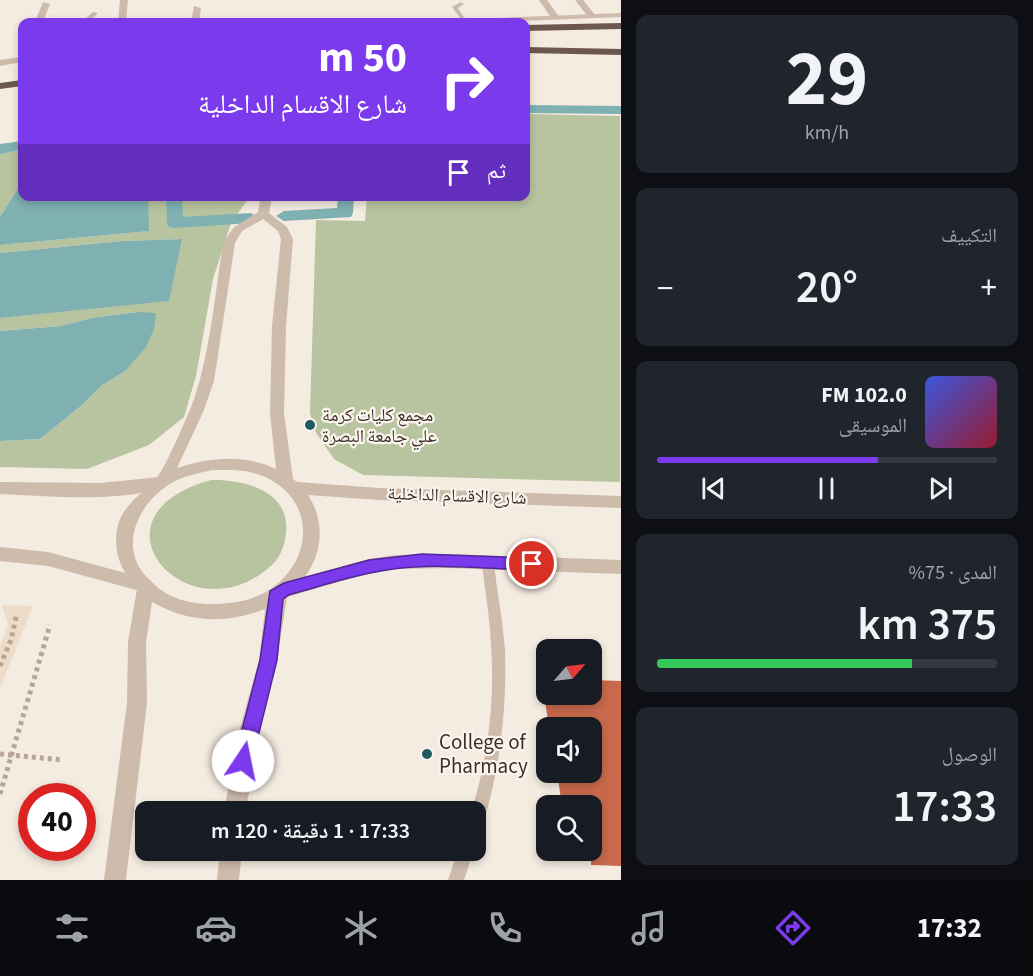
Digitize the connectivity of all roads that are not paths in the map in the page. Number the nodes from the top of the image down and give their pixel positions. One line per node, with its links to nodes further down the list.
1 (124, 0): 13 (street)
2 (543, 0): 10 (street)
3 (579, 0): 9 (street)
4 (46, 4): 11 (street)
5 (461, 4): 15 (lane)
6 (197, 8): 14 (street)
7 (95, 13): 12 (lane)
8 (621, 15): 9 (street)
9 (592, 16): 10 (street)
10 (555, 17): 16 (street)
11 (41, 18)
12 (89, 18)
13 (122, 18)
14 (196, 18)
15 (462, 18)
16 (530, 18)
17 (621, 26): 18 (highway)
18 (530, 28)
19 (530, 50): 20 (highway)
20 (621, 52)
21 (18, 61): 22 (street)
22 (0, 63)
23 (18, 74): 24 (highway)
24 (0, 76)
25 (18, 84): 26 (highway)
26 (0, 86)
27 (266, 201): 28 (street)
28 (263, 214): 29 (street); 30 (street)
29 (162, 482): 30 (street); 31 (street); 36 (street)
30 (289, 484): 32 (street, شارع الاقسام الداخلية); 37 (street)
31 (0, 488)
32 (621, 502)
33 (0, 554): 36 (street)
34 (488, 563): 35 (street); 37 (street); 39 (lane)
35 (621, 567)
36 (142, 587): 37 (street); 42 (street)
37 (280, 593): 38 (street)
38 (237, 801)
39 (482, 801)
40 (230, 861): 43 (street)
41 (462, 861): 44 (lane)
42 (114, 880)
43 (228, 880)
44 (456, 880)

